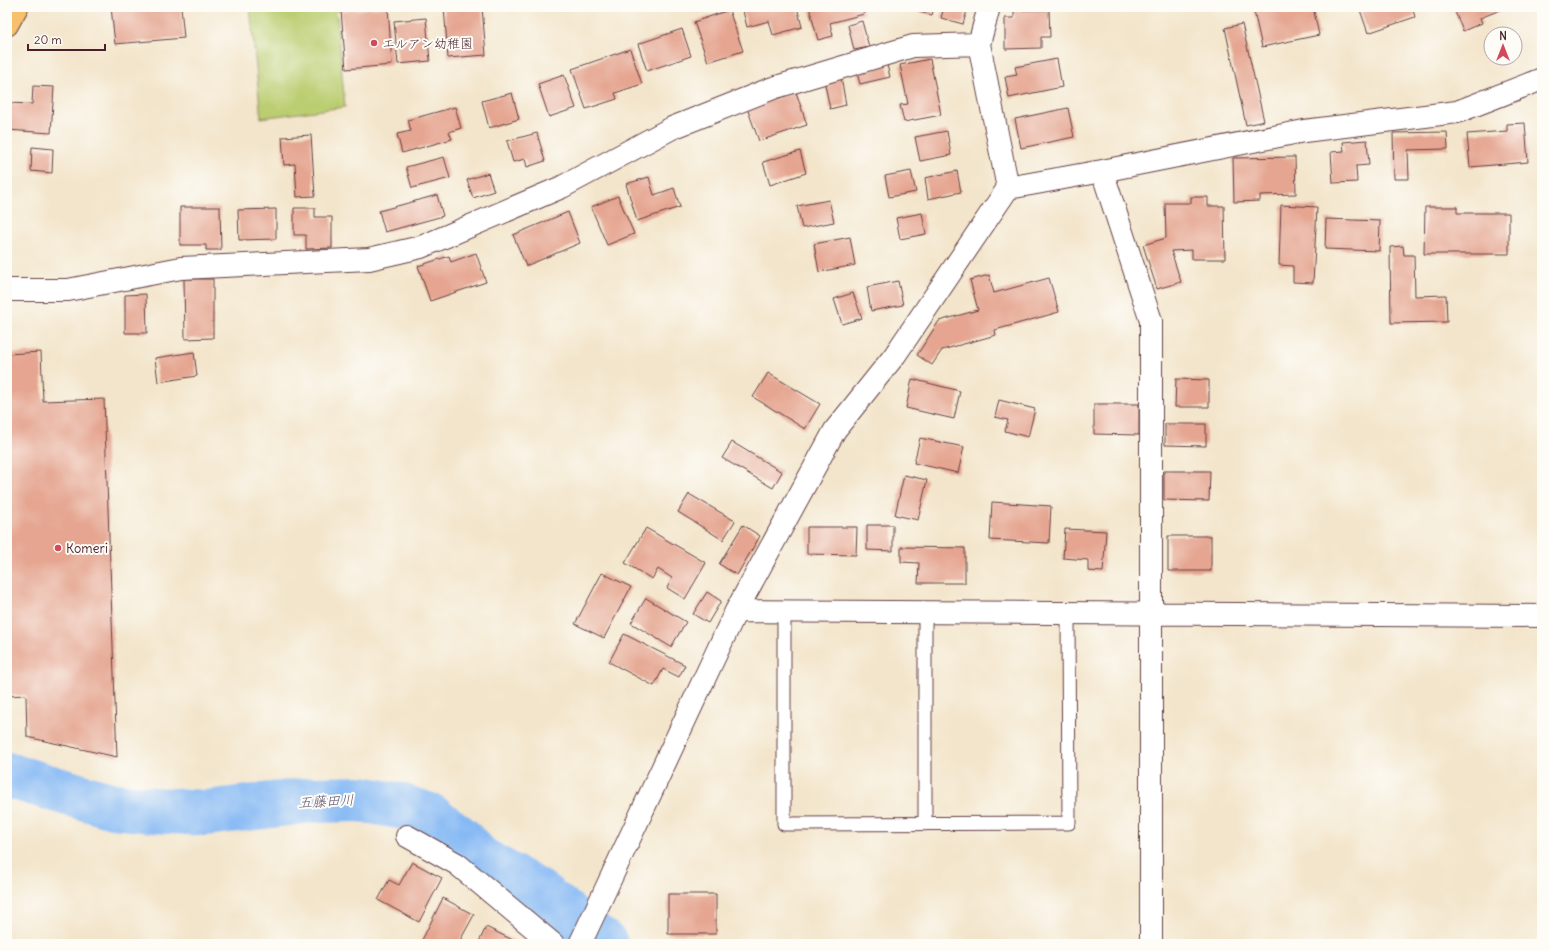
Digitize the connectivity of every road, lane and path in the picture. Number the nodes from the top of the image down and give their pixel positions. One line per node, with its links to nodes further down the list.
1 (17, 7): 3 (main road)
2 (989, 7): 4 (street)
3 (7, 25)
4 (979, 44): 7 (street); 8 (street)
5 (1542, 79): 6 (street)
6 (1102, 171): 7 (street); 13 (street)
7 (1008, 188): 9 (street)
8 (7, 290)
9 (736, 611): 10 (street); 18 (street)
10 (784, 611): 11 (street); 15 (lane)
11 (924, 612): 12 (street); 15 (lane)
12 (1068, 613): 13 (street); 15 (lane)
13 (1152, 613): 14 (street); 19 (street)
14 (1542, 616)
15 (925, 824)
16 (407, 836): 17 (street)
17 (553, 944)
18 (580, 944)
19 (1151, 944)

